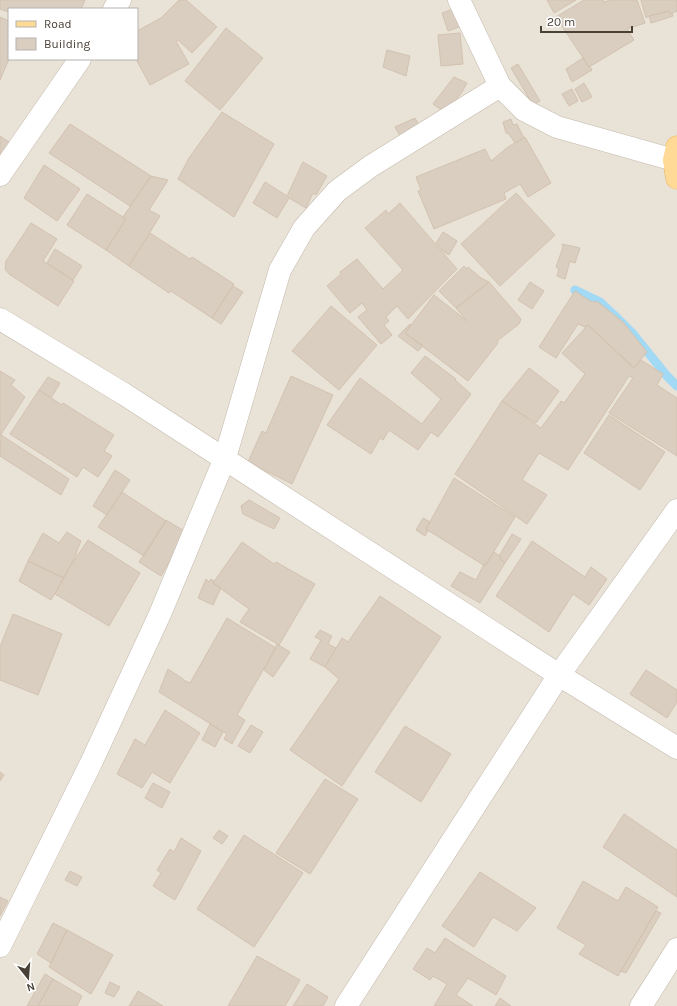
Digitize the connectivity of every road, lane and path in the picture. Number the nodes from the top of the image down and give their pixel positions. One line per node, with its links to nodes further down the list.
1 (459, 0): 3 (street)
2 (79, 60): 5 (street)
3 (500, 86): 4 (street); 7 (street)
4 (676, 162)
5 (0, 175)
6 (0, 319): 7 (street)
7 (225, 458): 9 (street); 11 (street)
8 (677, 510): 9 (street)
9 (559, 675): 10 (street); 13 (street)
10 (677, 748)
11 (0, 946)
12 (677, 949): 14 (street)
13 (346, 1006)
14 (641, 1006)

